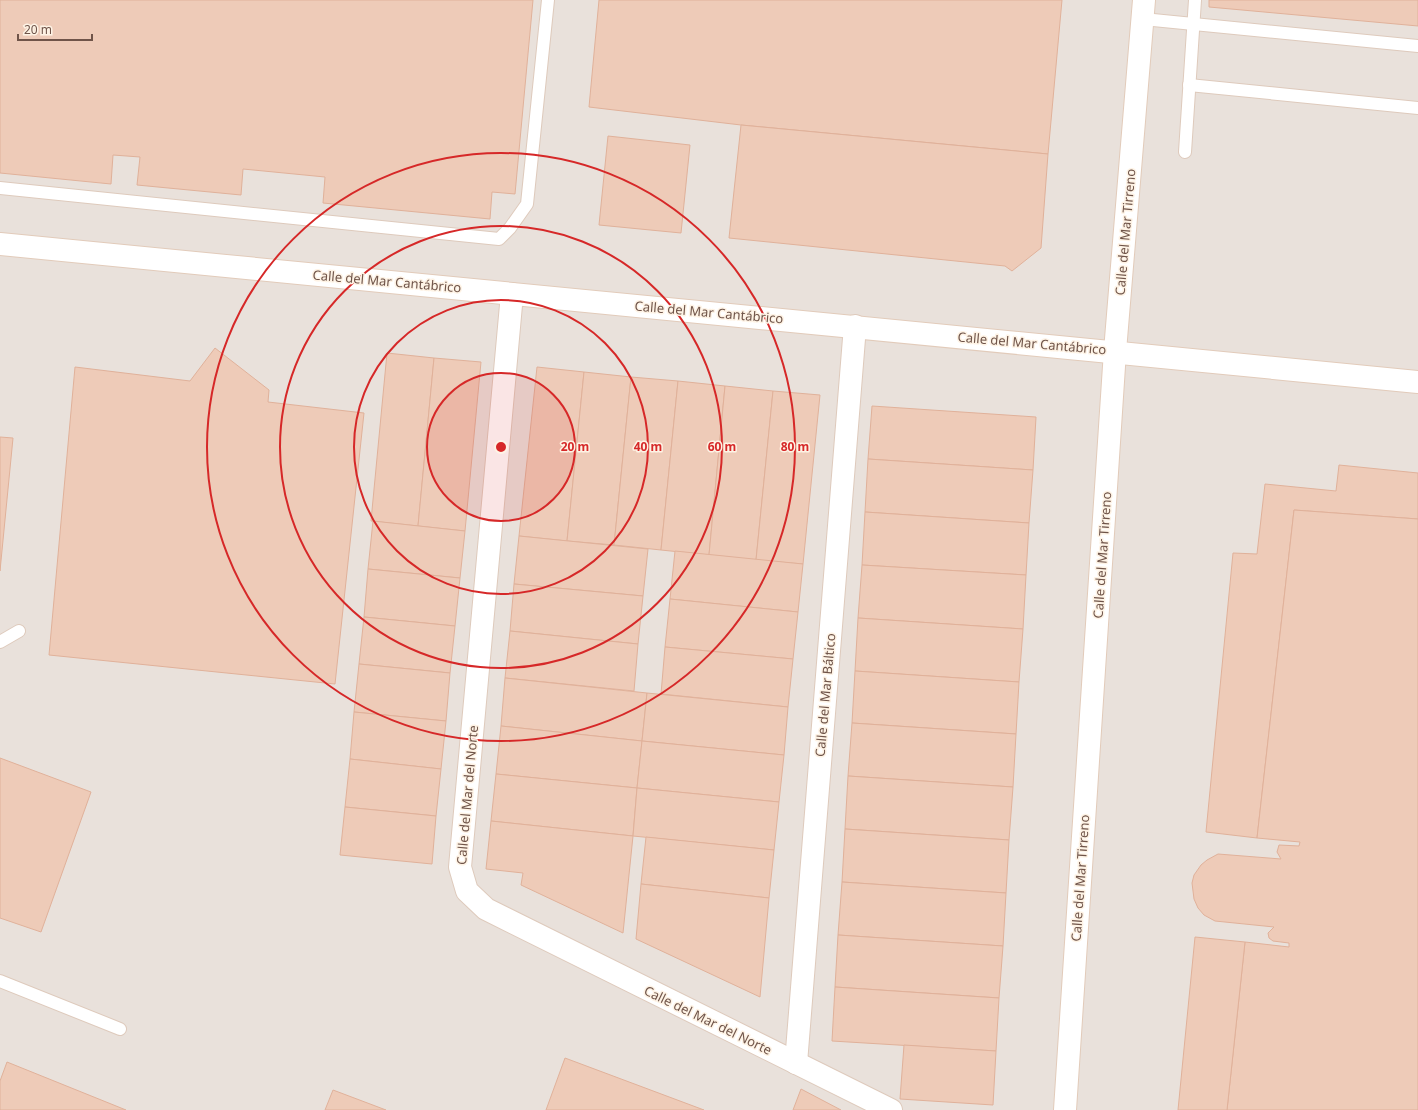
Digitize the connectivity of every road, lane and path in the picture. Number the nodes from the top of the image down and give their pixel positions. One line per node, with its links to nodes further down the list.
1 (548, 0): 9 (lane)
2 (1195, 0): 4 (lane)
3 (1143, 9): 4 (lane); 13 (street, Calle del Mar Tirreno)
4 (1193, 24): 5 (lane); 6 (lane)
5 (1418, 46)
6 (1189, 85): 7 (lane); 8 (lane)
7 (1418, 108)
8 (1185, 152)
9 (0, 188)
10 (0, 244): 11 (street, Calle del Mar Cantábrico)
11 (512, 294): 12 (street, Calle del Mar Cantábrico); 19 (street, Calle del Mar del Norte)
12 (855, 326): 13 (street, Calle del Mar Cantábrico); 19 (street, Calle del Mar Báltico)
13 (1115, 351): 14 (street, Calle del Mar Cantábrico); 21 (street, Calle del Mar Tirreno)
14 (1418, 382)
15 (19, 631): 16 (lane)
16 (0, 642)
17 (0, 981): 18 (lane)
18 (120, 1029)
19 (796, 1063): 20 (street, Calle del Mar del Norte)
20 (890, 1110)
21 (1065, 1110)

